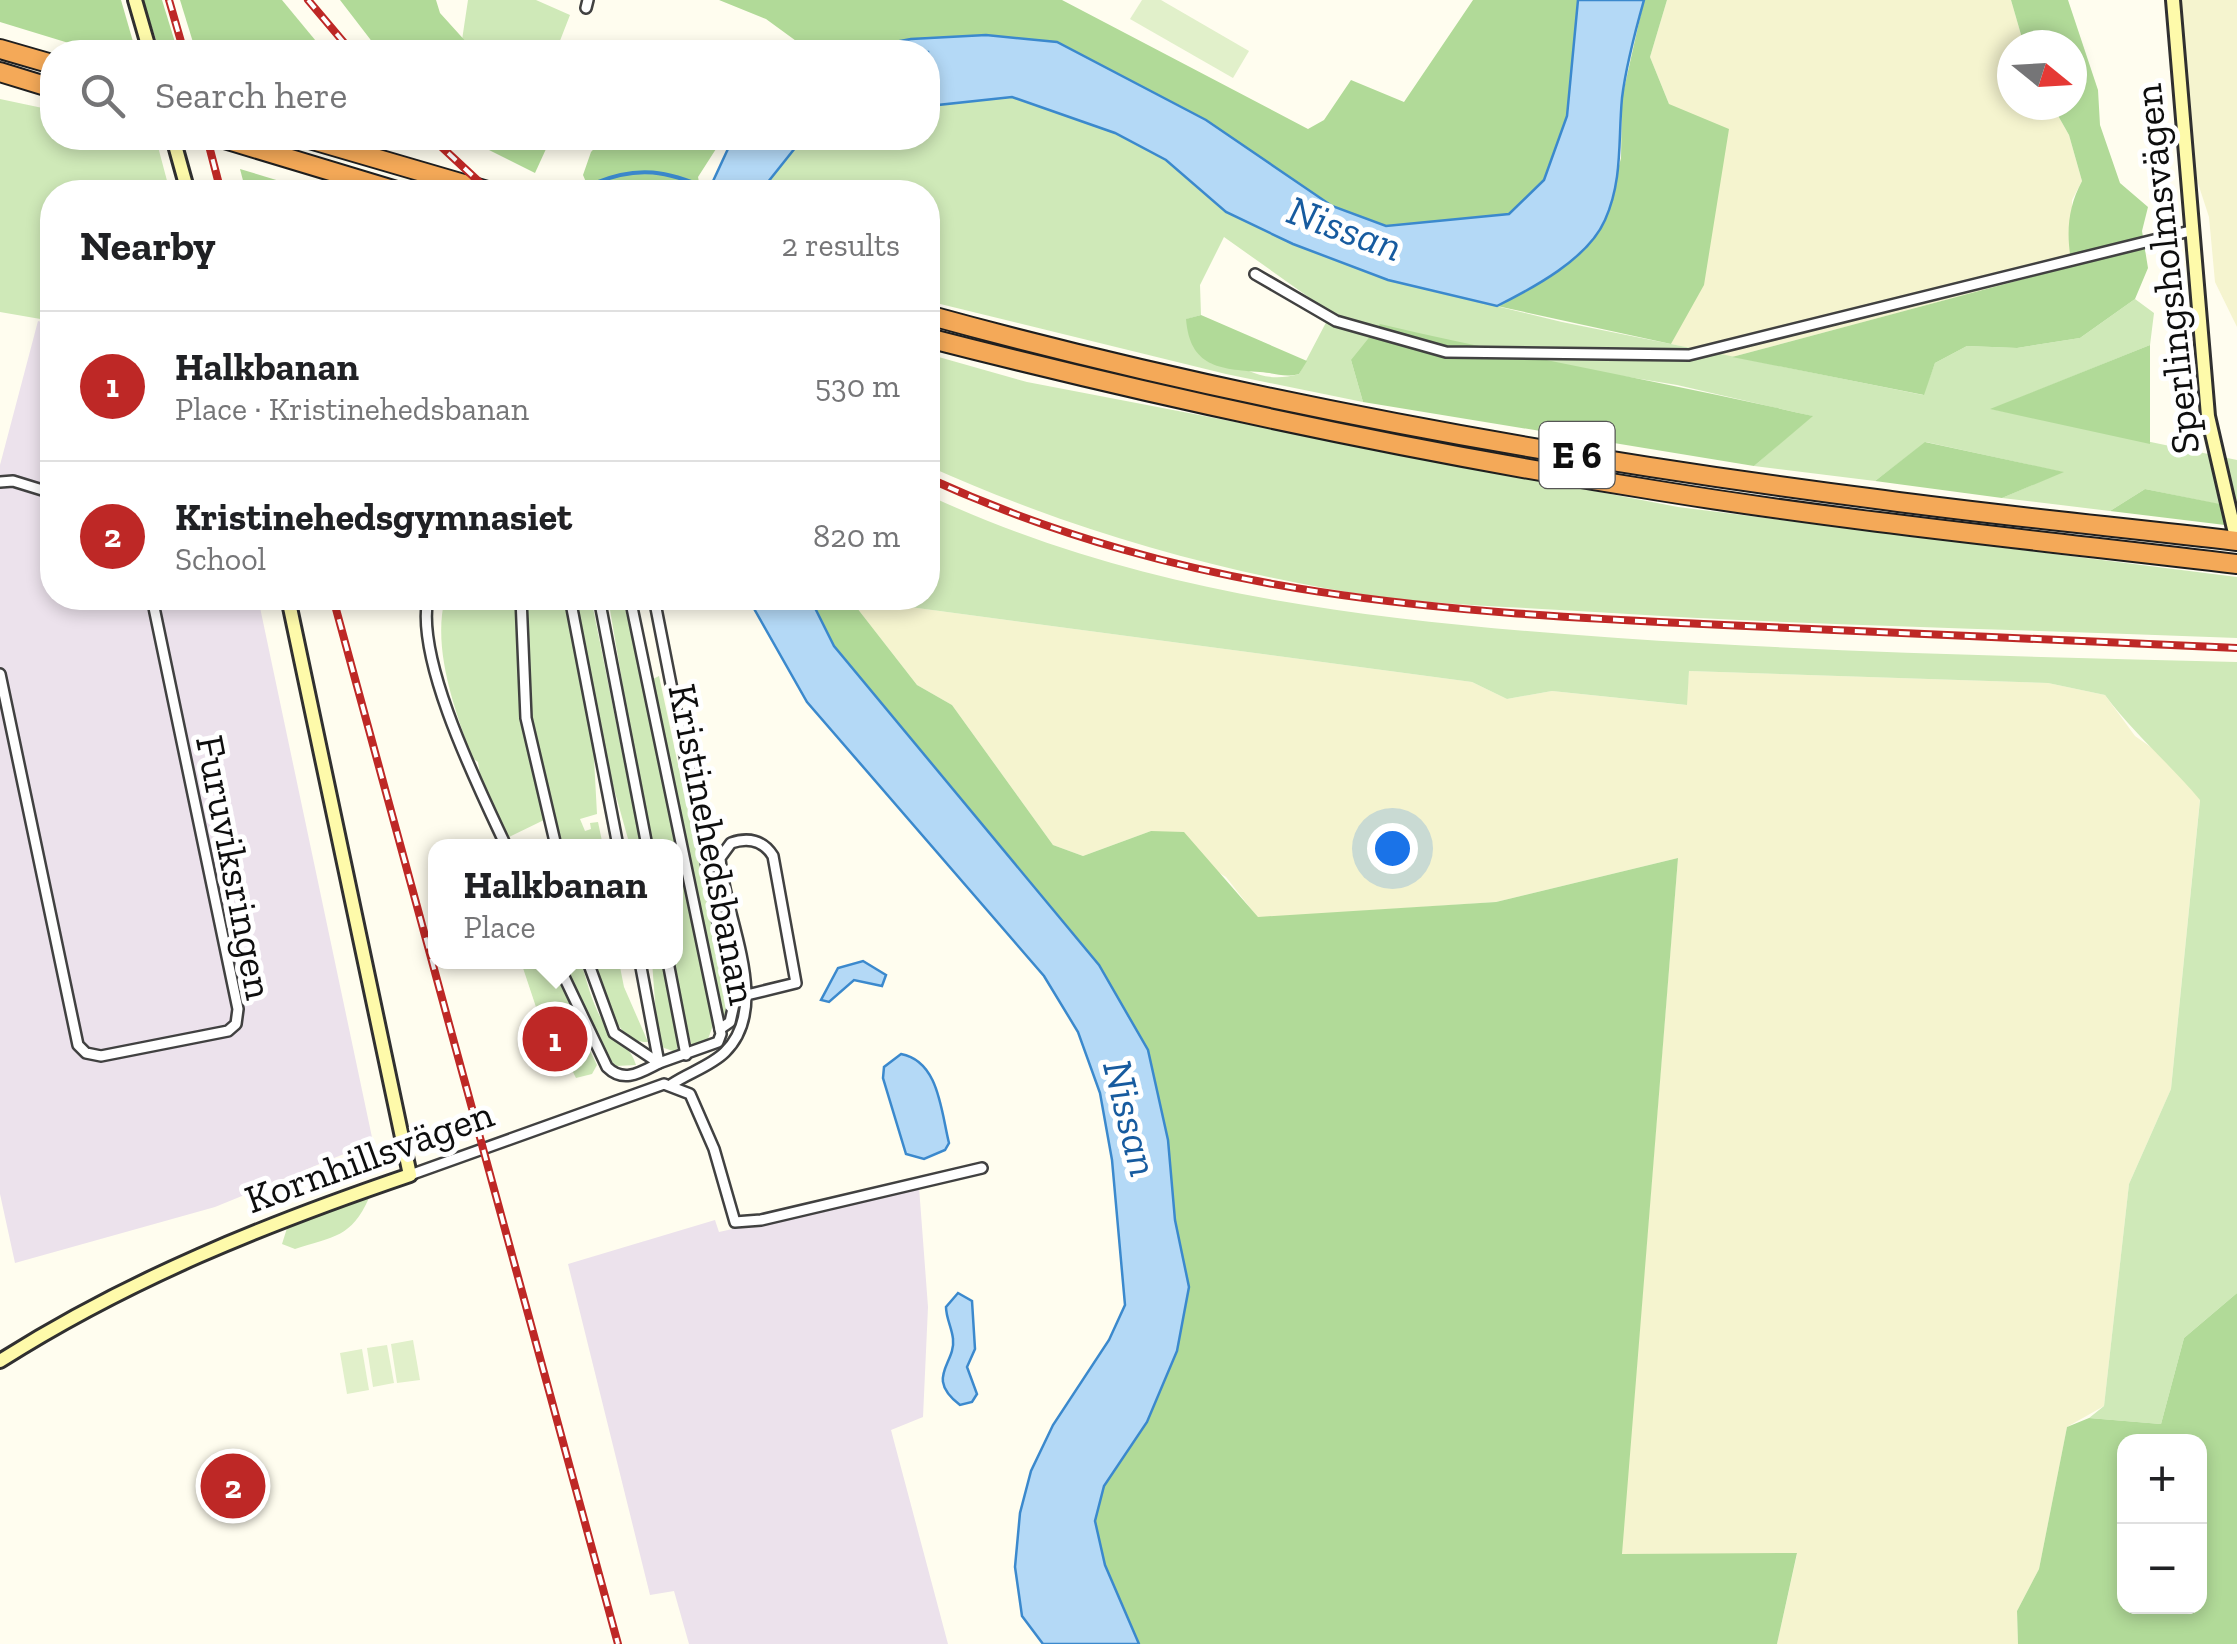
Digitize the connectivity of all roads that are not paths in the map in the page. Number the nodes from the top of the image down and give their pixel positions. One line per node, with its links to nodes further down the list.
1 (135, 0): 3 (street)
2 (2173, 0): 14 (street, Sperlingsholmsvägen)
3 (147, 40)
4 (0, 49): 5 (highway)
5 (40, 61)
6 (0, 72): 7 (highway)
7 (40, 84)
8 (176, 150): 11 (street)
9 (261, 150): 12 (highway)
10 (347, 150): 13 (highway)
11 (185, 180)
12 (360, 180)
13 (450, 180)
14 (2190, 231): 15 (street); 20 (street, Sperlingsholmsvägen)
15 (1255, 274)
16 (940, 318): 20 (highway, E 6)
17 (940, 341): 21 (highway, E 6)
18 (0, 482): 19 (street)
19 (40, 489)
20 (2235, 535)
21 (2237, 564)
22 (155, 610): 30 (street, Furuviksringen)
23 (291, 610): 48 (street)
24 (427, 610): 31 (street)
25 (522, 610): 32 (street)
26 (572, 610): 33 (street)
27 (601, 610): 34 (street)
28 (632, 610): 35 (street, Kristinehedsbanan)
29 (656, 610): 42 (street)
30 (0, 674)
31 (503, 839)
32 (554, 839)
33 (617, 839)
34 (645, 839)
35 (680, 839)
36 (683, 855): 42 (street, Kristinehedsbanan)
37 (560, 969): 45 (street, Kristinehedsbanan)
38 (590, 969): 45 (street)
39 (641, 969): 45 (street)
40 (669, 969): 44 (street)
41 (747, 995): 41 (street); 43 (street)
42 (720, 1034): 43 (street); 44 (street, Kristinehedsbanan)
43 (727, 1050): 46 (street, Kornhillsvägen)
44 (686, 1055): 45 (street, Kristinehedsbanan)
45 (659, 1062)
46 (672, 1084): 47 (street); 48 (street, Kornhillsvägen)
47 (982, 1168)
48 (410, 1174): 49 (street, Kornhillsvägen)
49 (0, 1361)

